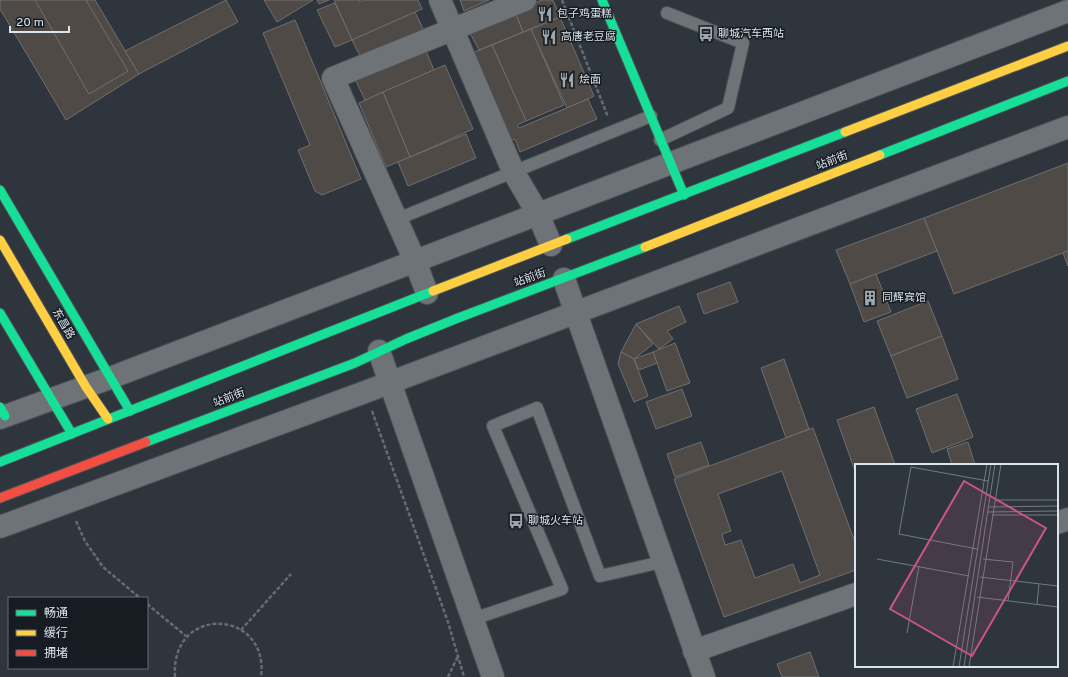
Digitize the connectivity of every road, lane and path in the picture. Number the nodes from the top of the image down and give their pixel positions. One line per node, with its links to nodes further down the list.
1 (440, 0): 7 (street)
2 (526, 0): 7 (street)
3 (562, 0): 12 (path)
4 (602, 0): 10 (main road)
5 (1068, 10): 14 (street)
6 (667, 13): 13 (lane)
7 (452, 30): 15 (street); 19 (street)
8 (1068, 46): 17 (main road, 站前街)
9 (1068, 81): 23 (main road, 站前街)
10 (651, 116): 12 (lane); 13 (main road)
11 (1068, 127): 25 (street)
12 (614, 130): 15 (lane)
13 (660, 140): 14 (main road)
14 (670, 164): 17 (main road); 18 (street)
15 (513, 171): 18 (street); 19 (lane)
16 (0, 190): 28 (main road)
17 (684, 196): 21 (main road, 站前街)
18 (538, 214): 21 (street); 22 (street)
19 (395, 220): 22 (street)
20 (0, 240): 30 (main road, 东昌路)
21 (551, 245): 24 (main road, 站前街)
22 (415, 261): 24 (street); 28 (street)
23 (564, 279): 25 (street); 27 (main road, 站前街)
24 (427, 293): 33 (main road, 站前街)
25 (575, 312): 29 (street); 43 (street)
26 (0, 313): 32 (main road)
27 (379, 351): 29 (street); 38 (main road, 站前街)
28 (110, 378): 30 (street); 33 (main road)
29 (391, 381): 31 (street); 48 (street)
30 (86, 387): 32 (street); 35 (main road, 东昌路)
31 (365, 392): 39 (street); 52 (path)
32 (50, 399): 34 (street); 36 (main road)
33 (130, 411): 35 (main road, 站前街)
34 (2, 413)
35 (108, 418): 36 (main road, 站前街)
36 (72, 434): 37 (main road, 站前街)
37 (0, 462)
38 (0, 498)
39 (67, 502): 42 (street); 46 (path)
40 (1068, 519): 41 (street)
41 (1058, 523)
42 (0, 527)
43 (662, 562): 48 (lane); 51 (street)
44 (291, 574): 49 (path)
45 (855, 594): 51 (street)
46 (139, 597)
47 (148, 605): 50 (path)
48 (473, 619): 57 (street)
49 (241, 630): 50 (path); 54 (path)
50 (186, 636): 53 (path)
51 (694, 651): 58 (street)
52 (458, 656): 55 (path); 56 (path)
53 (175, 677)
54 (261, 677)
55 (448, 677)
56 (464, 677)
57 (493, 677)
58 (704, 677)

